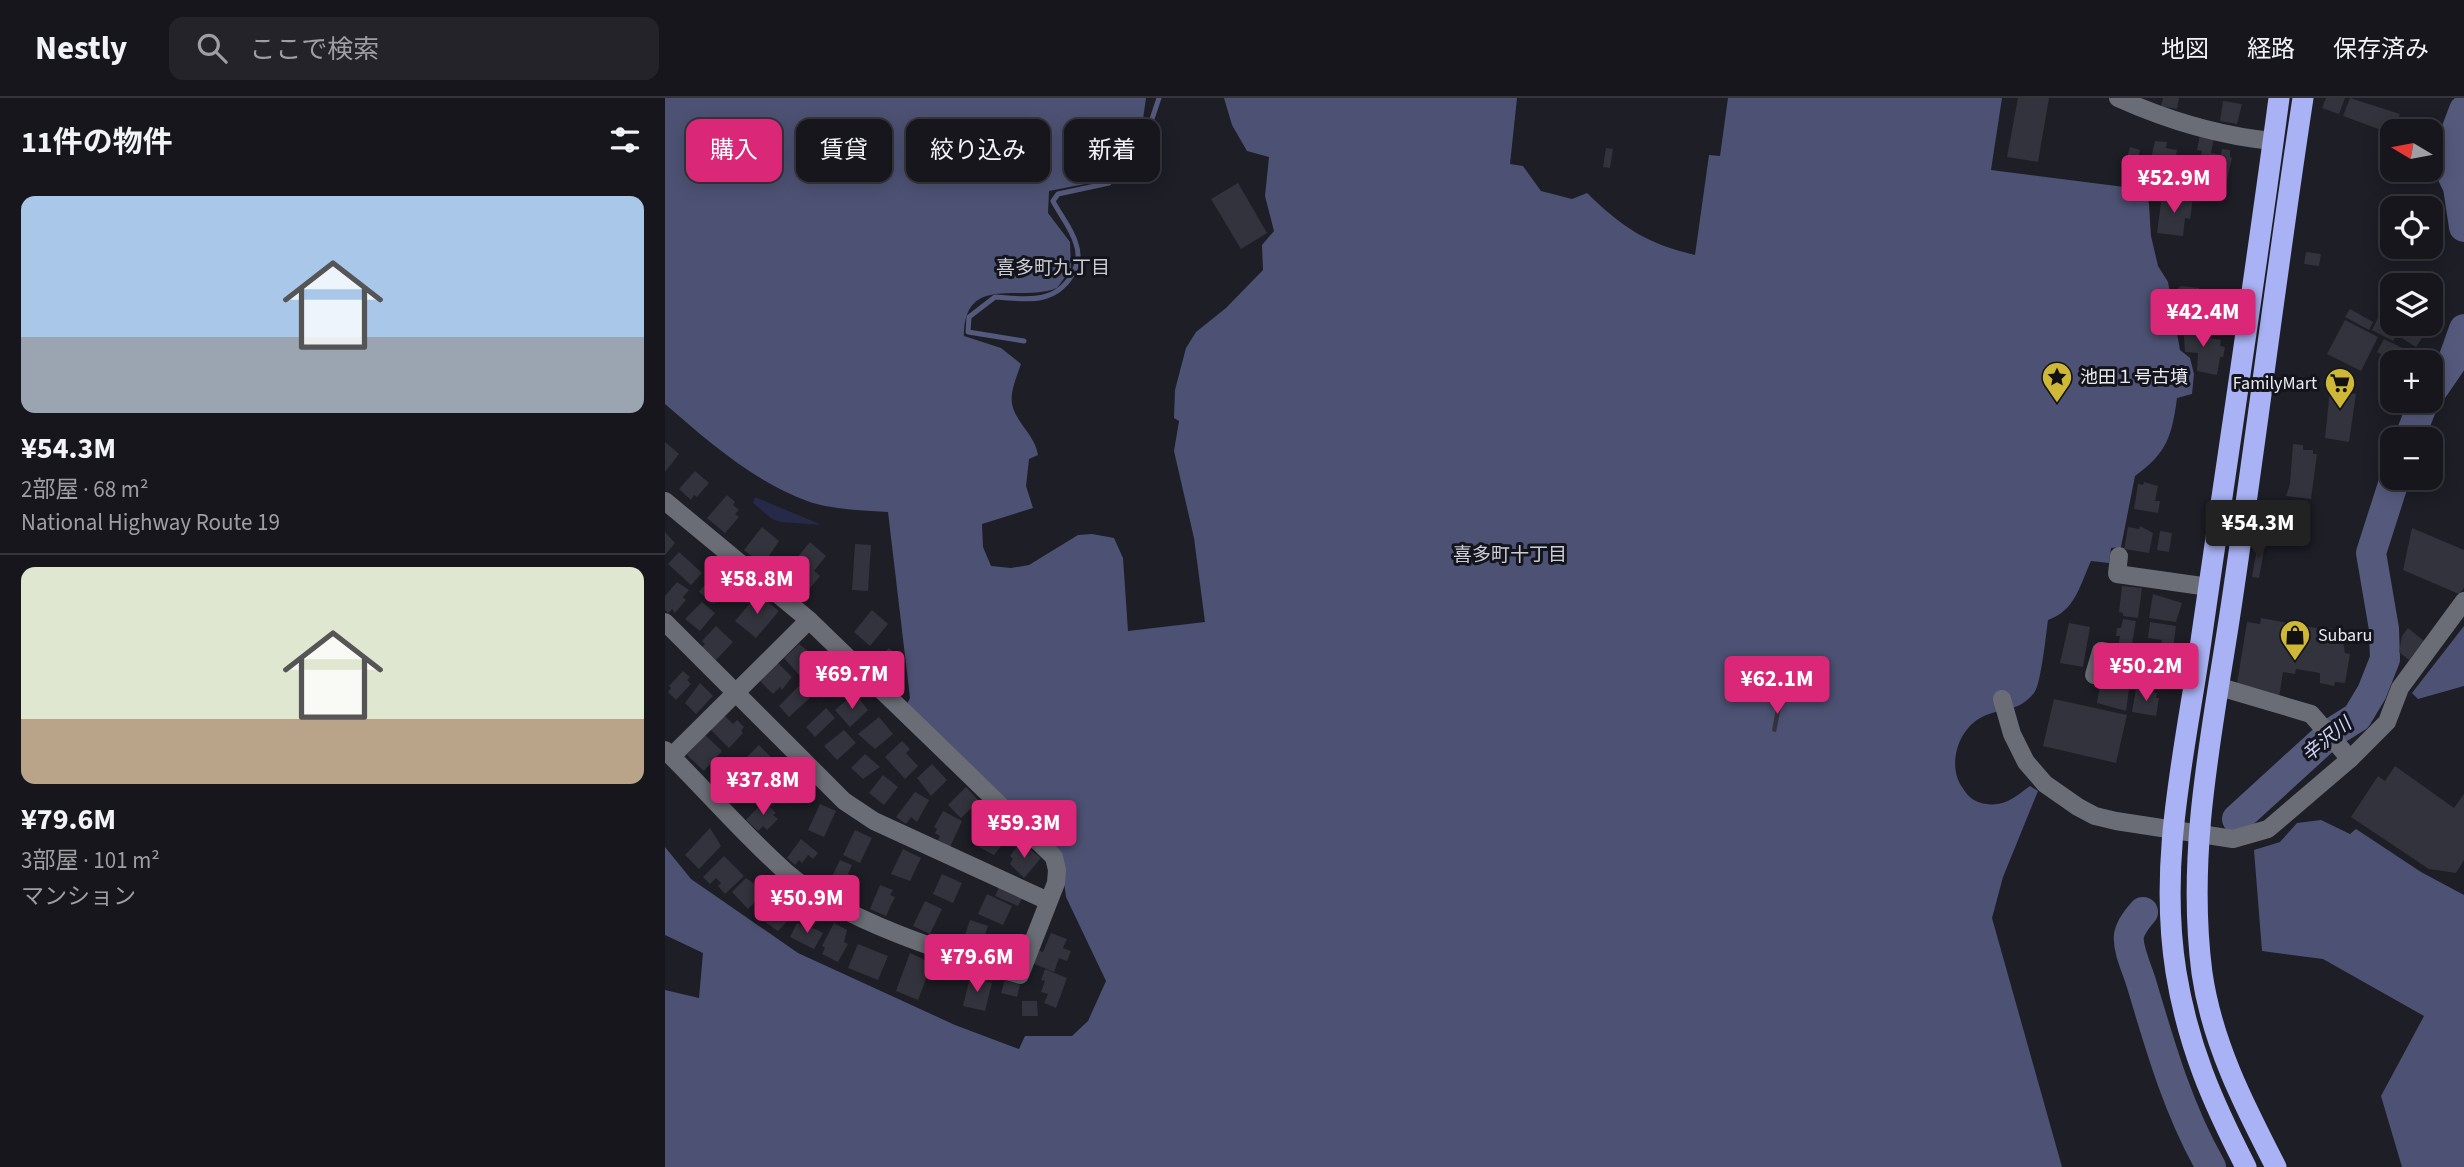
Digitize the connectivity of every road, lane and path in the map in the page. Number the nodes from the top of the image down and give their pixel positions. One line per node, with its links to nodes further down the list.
1 (2118, 98): 4 (street)
2 (2279, 98): 4 (highway)
3 (2303, 98): 13 (highway)
4 (2273, 141): 7 (highway)
5 (665, 501): 9 (street)
6 (2119, 556): 7 (street)
7 (2209, 587): 11 (highway)
8 (2464, 601): 17 (street)
9 (809, 620): 14 (street); 20 (street)
10 (665, 622): 14 (street)
11 (2197, 667): 12 (street); 18 (highway)
12 (2094, 674)
13 (2220, 687): 17 (street); 19 (highway)
14 (735, 691): 16 (street); 20 (street)
15 (2002, 699): 18 (street)
16 (668, 753): 20 (street)
17 (2345, 753): 19 (street)
18 (2171, 831): 19 (street); 21 (highway)
19 (2199, 835): 22 (highway)
20 (1048, 901)
21 (2246, 1167)
22 (2276, 1167)

